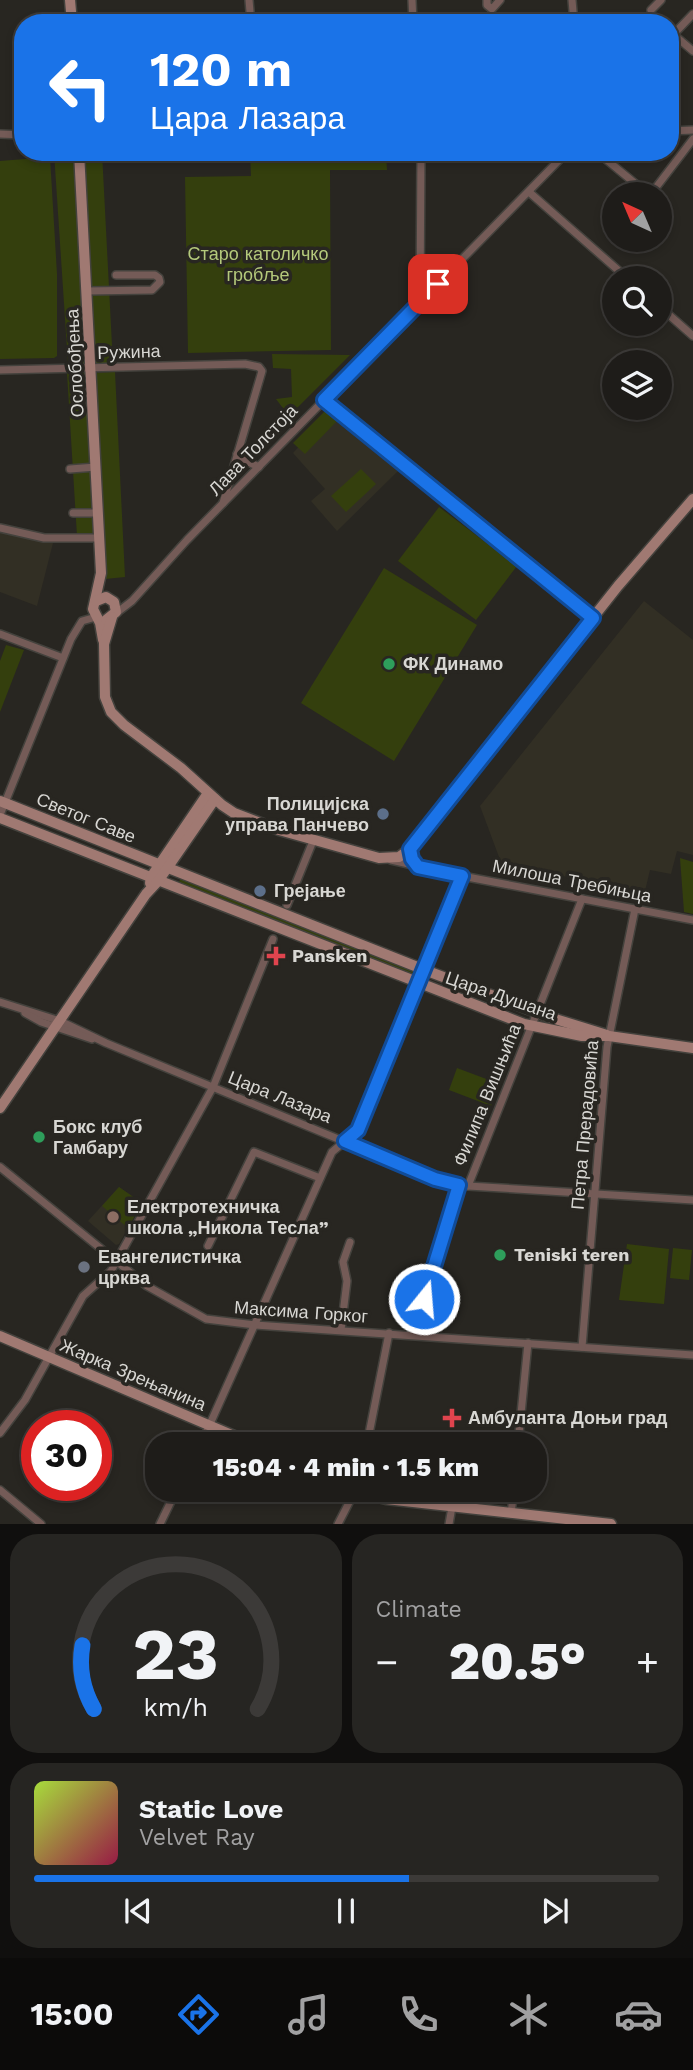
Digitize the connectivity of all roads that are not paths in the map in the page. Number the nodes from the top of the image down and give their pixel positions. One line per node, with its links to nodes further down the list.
1 (487, 0): 2 (street)
2 (500, 0)
3 (661, 0): 4 (street)
4 (651, 10)
5 (693, 14): 6 (street)
6 (679, 29)
7 (693, 139): 8 (street)
8 (679, 156)
9 (79, 161): 19 (street, Ослобођења)
10 (421, 161): 20 (street)
11 (558, 161): 16 (street, Лава Толстоја)
12 (608, 161): 14 (street)
13 (675, 161): 15 (street)
14 (634, 182)
15 (659, 182)
16 (529, 192): 17 (street); 20 (street, Лава Толстоја)
17 (613, 266)
18 (116, 275): 19 (street)
19 (86, 291): 23 (street, Ослобођења)
20 (420, 302): 25 (street, Лава Толстоја)
21 (672, 318): 22 (street)
22 (693, 336)
23 (91, 369): 24 (street, Ружина); 26 (street, Ружина); 27 (street, Ослобођења)
24 (0, 370)
25 (324, 400): 28 (street, Лава Толстоја); 42 (street)
26 (237, 454): 28 (street); 31 (street)
27 (96, 467): 29 (street); 33 (street, Ослобођења)
28 (259, 467): 31 (street, Лава Толстоја)
29 (70, 469)
30 (693, 499): 42 (street)
31 (223, 504): 37 (street, Лава Толстоја)
32 (73, 513): 33 (street)
33 (98, 513): 35 (street, Ослобођења)
34 (0, 528): 35 (street)
35 (99, 538): 36 (street, Ослобођења)
36 (101, 573): 38 (street, Ослобођења); 39 (street, Ослобођења)
37 (139, 591): 38 (street, Лава Толстоја); 40 (street, Лава Толстоја)
38 (112, 600): 39 (street); 40 (street)
39 (94, 603): 41 (street); 44 (street)
40 (113, 616): 41 (street); 45 (street)
41 (97, 618): 44 (street); 45 (street)
42 (593, 618): 51 (street)
43 (0, 634): 46 (street)
44 (71, 639): 46 (street)
45 (104, 644): 47 (street)
46 (64, 658): 48 (street)
47 (212, 796): 50 (street, Милоша Требињца); 53 (street)
48 (3, 802): 49 (street); 53 (street, Светог Саве)
49 (0, 816): 56 (street, Светог Саве)
50 (313, 841): 52 (street, Милоша Требињца); 58 (street)
51 (410, 849): 52 (street); 54 (street)
52 (386, 859): 54 (street, Милоша Требињца)
53 (164, 865): 56 (street); 62 (street, Цара Душана)
54 (418, 867): 55 (street, Милоша Требињца)
55 (462, 876): 57 (street, Милоша Требињца); 62 (street)
56 (155, 879): 63 (street, Цара Душана); 66 (street)
57 (582, 899): 59 (street, Милоша Требињца); 65 (street, Филипа Вишњића)
58 (287, 905)
59 (635, 909): 60 (street, Милоша Требињца); 68 (street, Петра Прерадовића)
60 (693, 920)
61 (273, 939): 70 (street)
62 (425, 970): 63 (street); 65 (street, Цара Душана)
63 (418, 984): 67 (street, Цара Душана); 72 (street)
64 (0, 1002): 66 (street, Цара Лазара)
65 (537, 1013): 67 (street, Филипа Вишњића); 68 (street, Цара Душана)
66 (58, 1024): 70 (street, Цара Лазара); 71 (street)
67 (531, 1027): 68 (street, Цара Душана); 76 (street, Филипа Вишњића)
68 (609, 1036): 69 (street, Цара Душана); 77 (street, Петра Прерадовића)
69 (693, 1048)
70 (212, 1087): 72 (street, Цара Лазара); 81 (street)
71 (0, 1108)
72 (345, 1141): 74 (street); 75 (street, Цара Лазара)
73 (0, 1167): 81 (street, Максима Горког)
74 (320, 1178): 80 (street); 82 (street)
75 (459, 1185): 76 (street, Цара Лазара); 85 (street)
76 (468, 1186): 77 (street, Цара Лазара)
77 (594, 1194): 78 (street, Цара Лазара); 88 (street, Петра Прерадовића)
78 (693, 1200)
79 (350, 1242): 83 (street)
80 (208, 1246)
81 (116, 1261): 82 (street, Максима Горког); 90 (street)
82 (255, 1325): 83 (street, Максима Горког); 91 (street)
83 (341, 1330): 84 (street, Максима Горког)
84 (389, 1333): 85 (street, Максима Горког); 94 (street)
85 (414, 1334): 87 (street, Максима Горког)
86 (0, 1336): 90 (street, Жарка Зрењанина)
87 (528, 1343): 88 (street, Максима Горког); 95 (street)
88 (582, 1347): 89 (street, Максима Горког)
89 (693, 1355)
90 (48, 1356): 91 (street, Жарка Зрењанина); 96 (street)
91 (210, 1425): 92 (street); 93 (street, Жарка Зрењанина)
92 (207, 1432)
93 (226, 1432)
94 (368, 1432)
95 (519, 1432)
96 (0, 1433)
97 (0, 1490): 104 (street)
98 (171, 1502): 105 (street)
99 (350, 1502): 106 (street)
100 (411, 1502): 102 (street)
101 (512, 1502): 103 (street)
102 (452, 1507): 103 (street); 107 (street)
103 (511, 1514): 108 (street)
104 (41, 1524)
105 (160, 1524)
106 (338, 1524)
107 (449, 1524)
108 (611, 1524)

